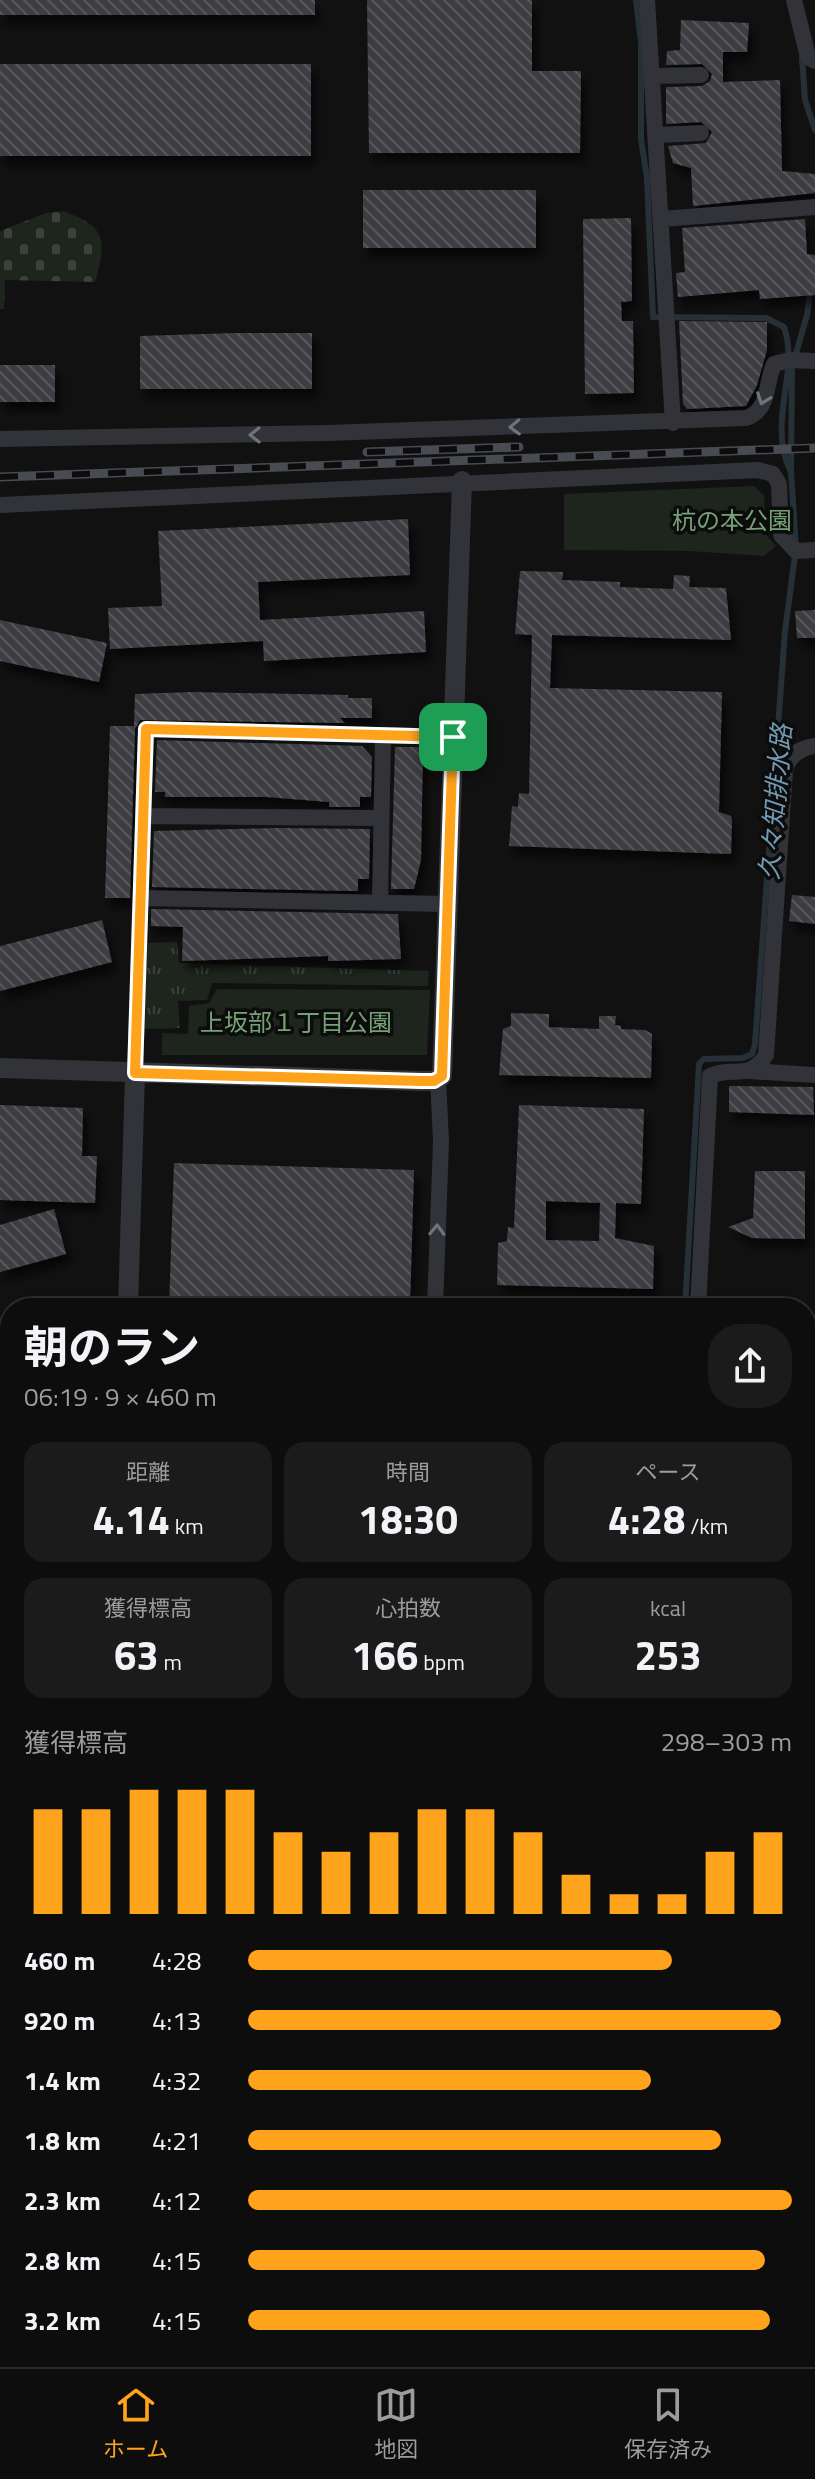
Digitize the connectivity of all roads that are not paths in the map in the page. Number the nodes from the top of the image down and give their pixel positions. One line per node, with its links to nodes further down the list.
1 (647, 0): 5 (street)
2 (794, 0): 3 (street)
3 (815, 61)
4 (701, 75): 5 (street)
5 (654, 76): 7 (street)
6 (701, 133): 7 (street)
7 (657, 135): 9 (street)
8 (815, 207): 9 (street)
9 (662, 219): 11 (street)
10 (815, 361): 11 (street, one-way to 11)
11 (673, 423): 12 (street, one-way to 12)
12 (0, 439)
13 (462, 481): 14 (street); 15 (street); 17 (street)
14 (0, 505)
15 (810, 550)
16 (383, 737): 17 (street); 19 (street); 20 (street)
17 (453, 737): 23 (street)
18 (815, 746): 25 (street)
19 (146, 816): 20 (street); 21 (street)
20 (380, 818): 22 (street)
21 (143, 898): 22 (street); 26 (street)
22 (380, 901): 23 (street)
23 (448, 904): 28 (street)
24 (0, 1068): 26 (street)
25 (748, 1071): 27 (street); 31 (street)
26 (135, 1073): 28 (street); 29 (street)
27 (815, 1075)
28 (438, 1078): 30 (street, one-way to 28)
29 (128, 1298)
30 (435, 1298)
31 (699, 1298)

